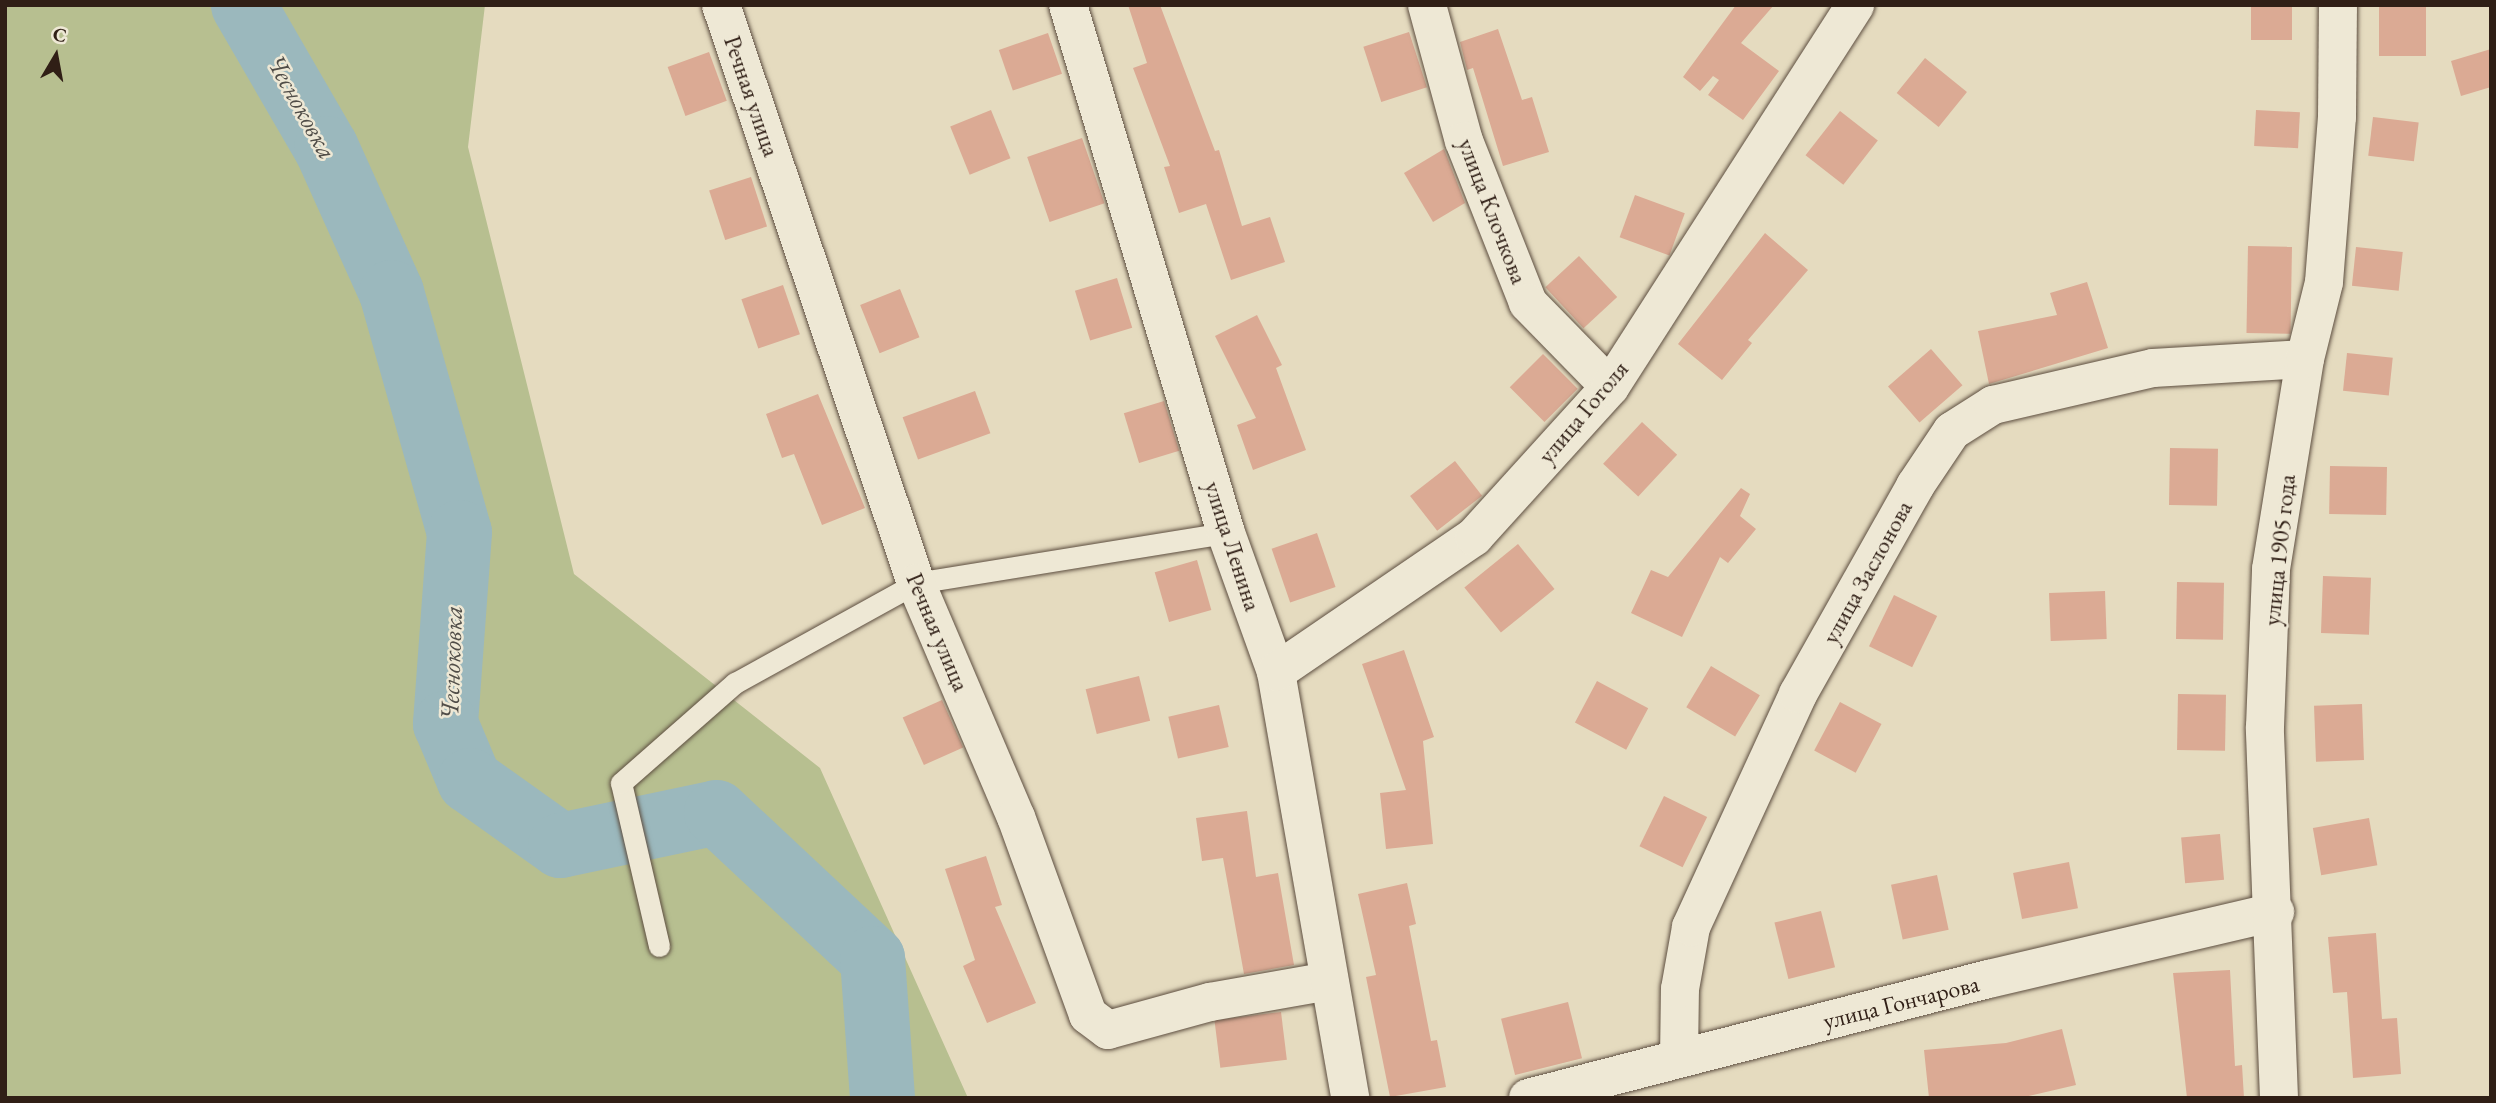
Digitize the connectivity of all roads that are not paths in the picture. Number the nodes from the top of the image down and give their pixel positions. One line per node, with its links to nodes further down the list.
1 (721, 5): 9 (street, Речная улица)
2 (1069, 5): 8 (street, улица Ленина)
3 (1427, 5): 7 (street, улица Клочкова)
4 (1855, 5): 7 (street, улица Гоголя)
5 (2338, 5): 6 (street, улица 1905 года)
6 (2305, 359): 11 (street, улица 1905 года); 14 (street, улица Заслонова)
7 (1610, 387): 10 (street, улица Гоголя)
8 (1226, 533): 9 (lane); 10 (street, улица Ленина)
9 (916, 583): 12 (lane); 13 (street, Речная улица)
10 (1276, 673): 13 (street, улица Ленина)
11 (2275, 912): 14 (street, улица Гончарова); 17 (street, улица 1905 года)
12 (659, 946)
13 (1329, 981): 15 (street, улица Ленина)
14 (1679, 1058): 16 (street, улица Гончарова)
15 (1350, 1098)
16 (1528, 1098)
17 (2279, 1098)

